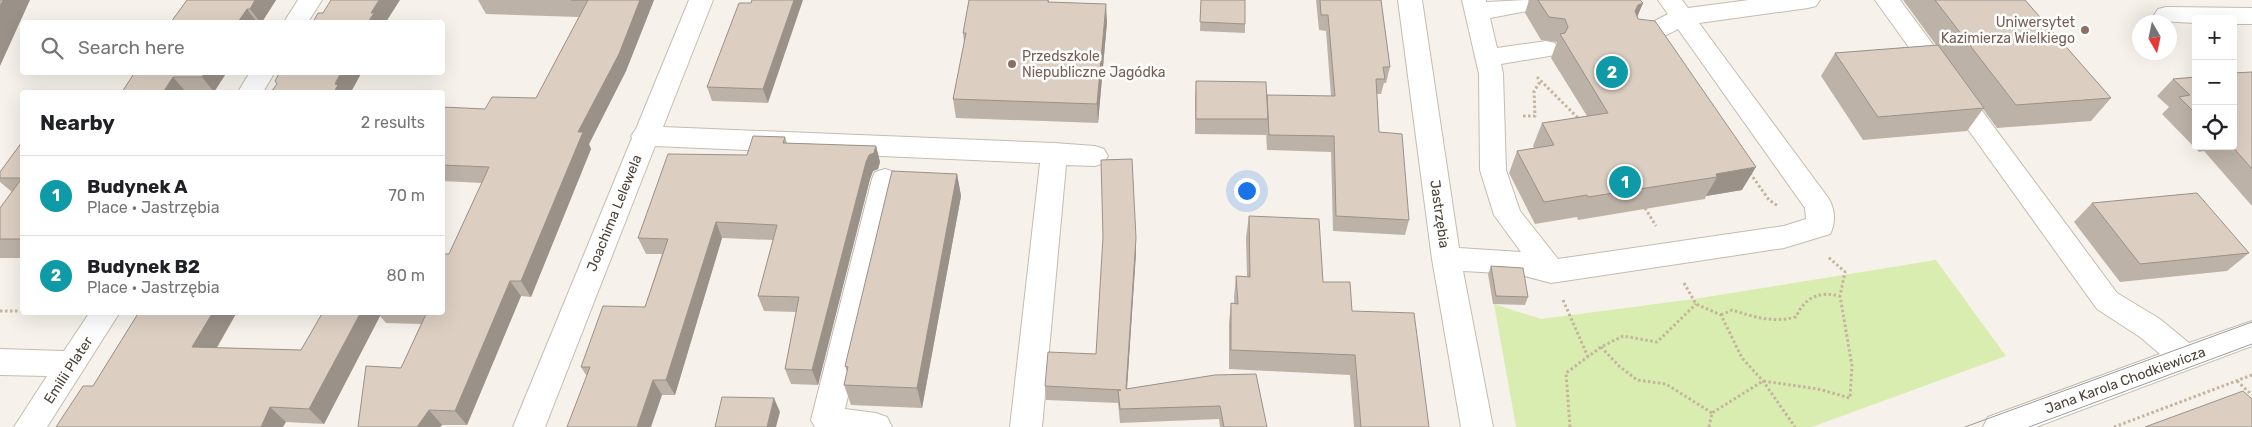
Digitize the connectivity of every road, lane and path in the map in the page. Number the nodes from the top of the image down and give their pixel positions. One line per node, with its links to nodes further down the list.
1 (310, 0): 11 (street)
2 (701, 0): 21 (street, Joachima Lelewela)
3 (1410, 0): 27 (street, Jastrzębia)
4 (1808, 0): 8 (street)
5 (1887, 0): 37 (street)
6 (1520, 5): 7 (street)
7 (1475, 6): 14 (street)
8 (1676, 8): 12 (street); 26 (street)
9 (2177, 15): 10 (street)
10 (2252, 16)
11 (297, 20)
12 (1638, 35)
13 (1546, 49): 14 (street)
14 (1488, 58): 28 (street)
15 (261, 75): 18 (street)
16 (1536, 75): 17 (path)
17 (1540, 82): 19 (path); 20 (path)
18 (251, 90)
19 (1535, 116)
20 (1586, 124)
21 (644, 136): 22 (street); 45 (street, Joachima Lelewela)
22 (1054, 153): 23 (street); 47 (street)
23 (1095, 156)
24 (885, 179): 46 (street)
25 (1645, 208): 26 (path)
26 (1667, 254): 28 (street); 30 (path)
27 (1446, 259): 28 (street); 48 (street, Jastrzębia)
28 (1551, 272)
29 (1840, 296): 34 (path)
30 (1696, 304): 34 (path); 36 (path)
31 (0, 311): 32 (path)
32 (20, 311)
33 (104, 315): 39 (street, Emilii Plater)
34 (1721, 315): 50 (path)
35 (2252, 333): 37 (street, Jana Karola Chodkiewicza)
36 (1602, 347): 43 (path); 49 (path)
37 (2185, 358): 51 (street, Jana Karola Chodkiewicza)
38 (0, 362): 39 (street)
39 (71, 364): 44 (street, Emilii Plater)
40 (2252, 375): 41 (path)
41 (2237, 381): 42 (path); 52 (path)
42 (2252, 395)
43 (1712, 413)
44 (30, 427)
45 (529, 427)
46 (876, 427)
47 (1026, 427)
48 (1477, 427)
49 (1570, 427)
50 (1795, 427)
51 (1999, 427)
52 (2114, 427)

